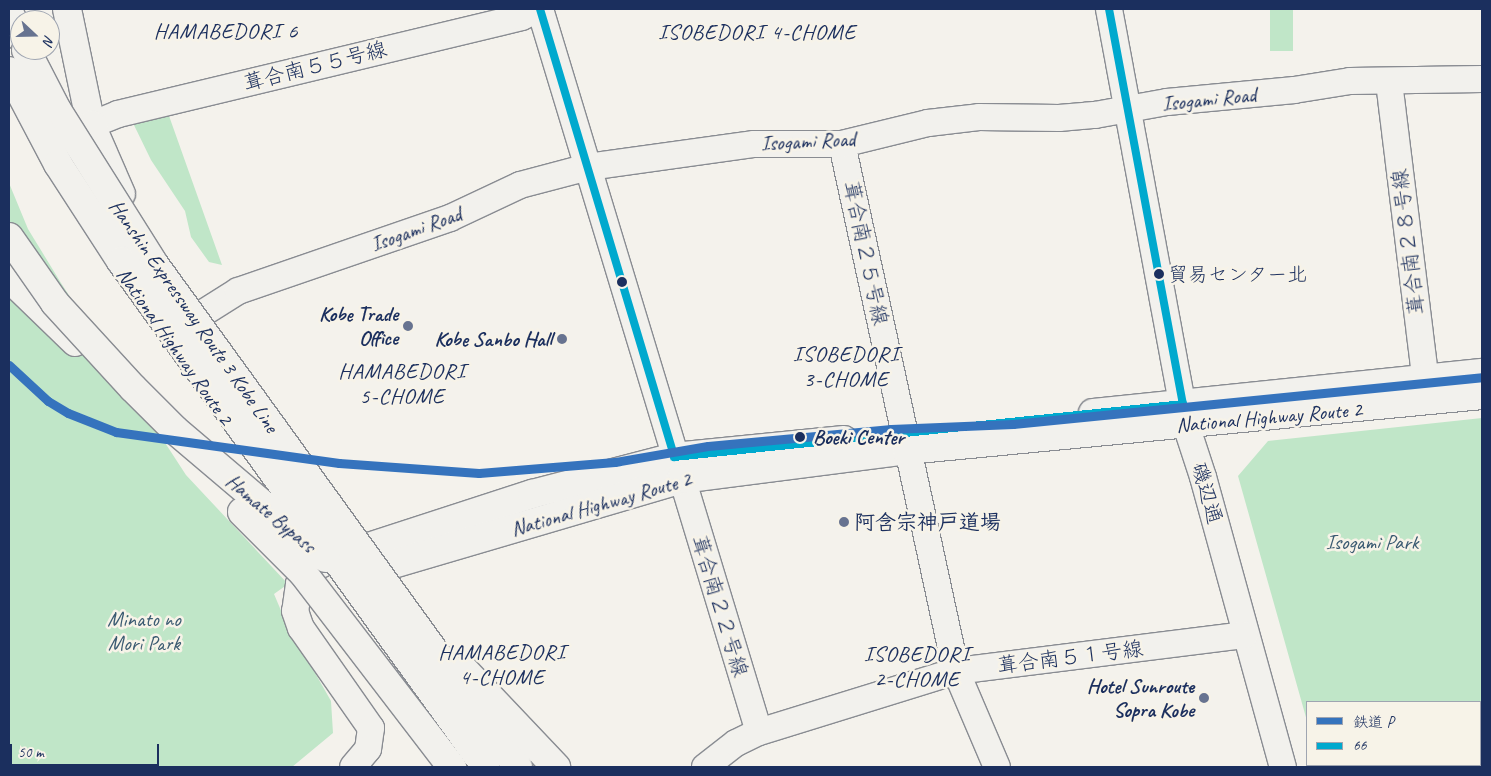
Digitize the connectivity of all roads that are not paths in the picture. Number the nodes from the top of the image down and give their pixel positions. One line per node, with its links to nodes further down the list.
1 (67, 9): 10 (highway, National Highway Route 2)
2 (540, 9): 10 (street, 葺合南５５号線); 12 (street, 葺合南２２号線)
3 (1109, 9): 9 (street, 磯辺通)
4 (29, 60): 18 (highway, National Highway Route 2)
5 (31, 60): 35 (highway, Hanshin Expressway Route 3 Kobe Line, bridge)
6 (9, 71): 34 (highway, Hanshin Expressway Route 3 Kobe Line, bridge)
7 (1482, 79): 8 (street, Isogami Road)
8 (1389, 82): 9 (street, Isogami Road); 21 (street, 葺合南２８号線)
9 (1128, 110): 11 (street, Isogami Road); 23 (street, 磯辺通)
10 (91, 125): 17 (highway, National Highway Route 2)
11 (842, 144): 12 (street, Isogami Road); 24 (street, 葺合南２５号線)
12 (588, 168): 17 (street, Isogami Road); 25 (street, 葺合南２２号線)
13 (9, 237): 19 (highway, Hamate Bypass, bridge)
14 (9, 254): 19 (highway, Hamate Bypass)
15 (9, 264): 19 (street, bridge)
16 (9, 280): 19 (street)
17 (204, 312): 18 (street, Isogami Road); 26 (highway, National Highway Route 2)
18 (166, 338): 27 (highway, National Highway Route 2)
19 (78, 339): 33 (highway, Hamate Bypass, bridge); 36 (highway, Hamate Bypass, bridge)
20 (1482, 373): 21 (highway, National Highway Route 2)
21 (1426, 390): 22 (highway, National Highway Route 2); 23 (highway, National Highway Route 2)
22 (1482, 395)
23 (1185, 415): 24 (highway, National Highway Route 2); 28 (street, 磯辺通)
24 (906, 442): 25 (highway, National Highway Route 2); 29 (street, 葺合南２５号線)
25 (678, 468): 26 (highway, National Highway Route 2); 30 (street, 葺合南２２号線)
26 (377, 557): 27 (highway, National Highway Route 2)
27 (336, 569): 31 (street)
28 (1246, 635): 29 (street, 葺合南５１号線); 39 (street, 磯辺通)
29 (956, 672): 30 (street, 葺合南５１号線); 38 (street, 葺合南２５号線)
30 (759, 732): 37 (street, 葺合南５１号線)
31 (378, 761): 32 (street)
32 (353, 767)
33 (452, 767)
34 (486, 767)
35 (518, 767)
36 (556, 767)
37 (705, 767)
38 (997, 767)
39 (1283, 767)

